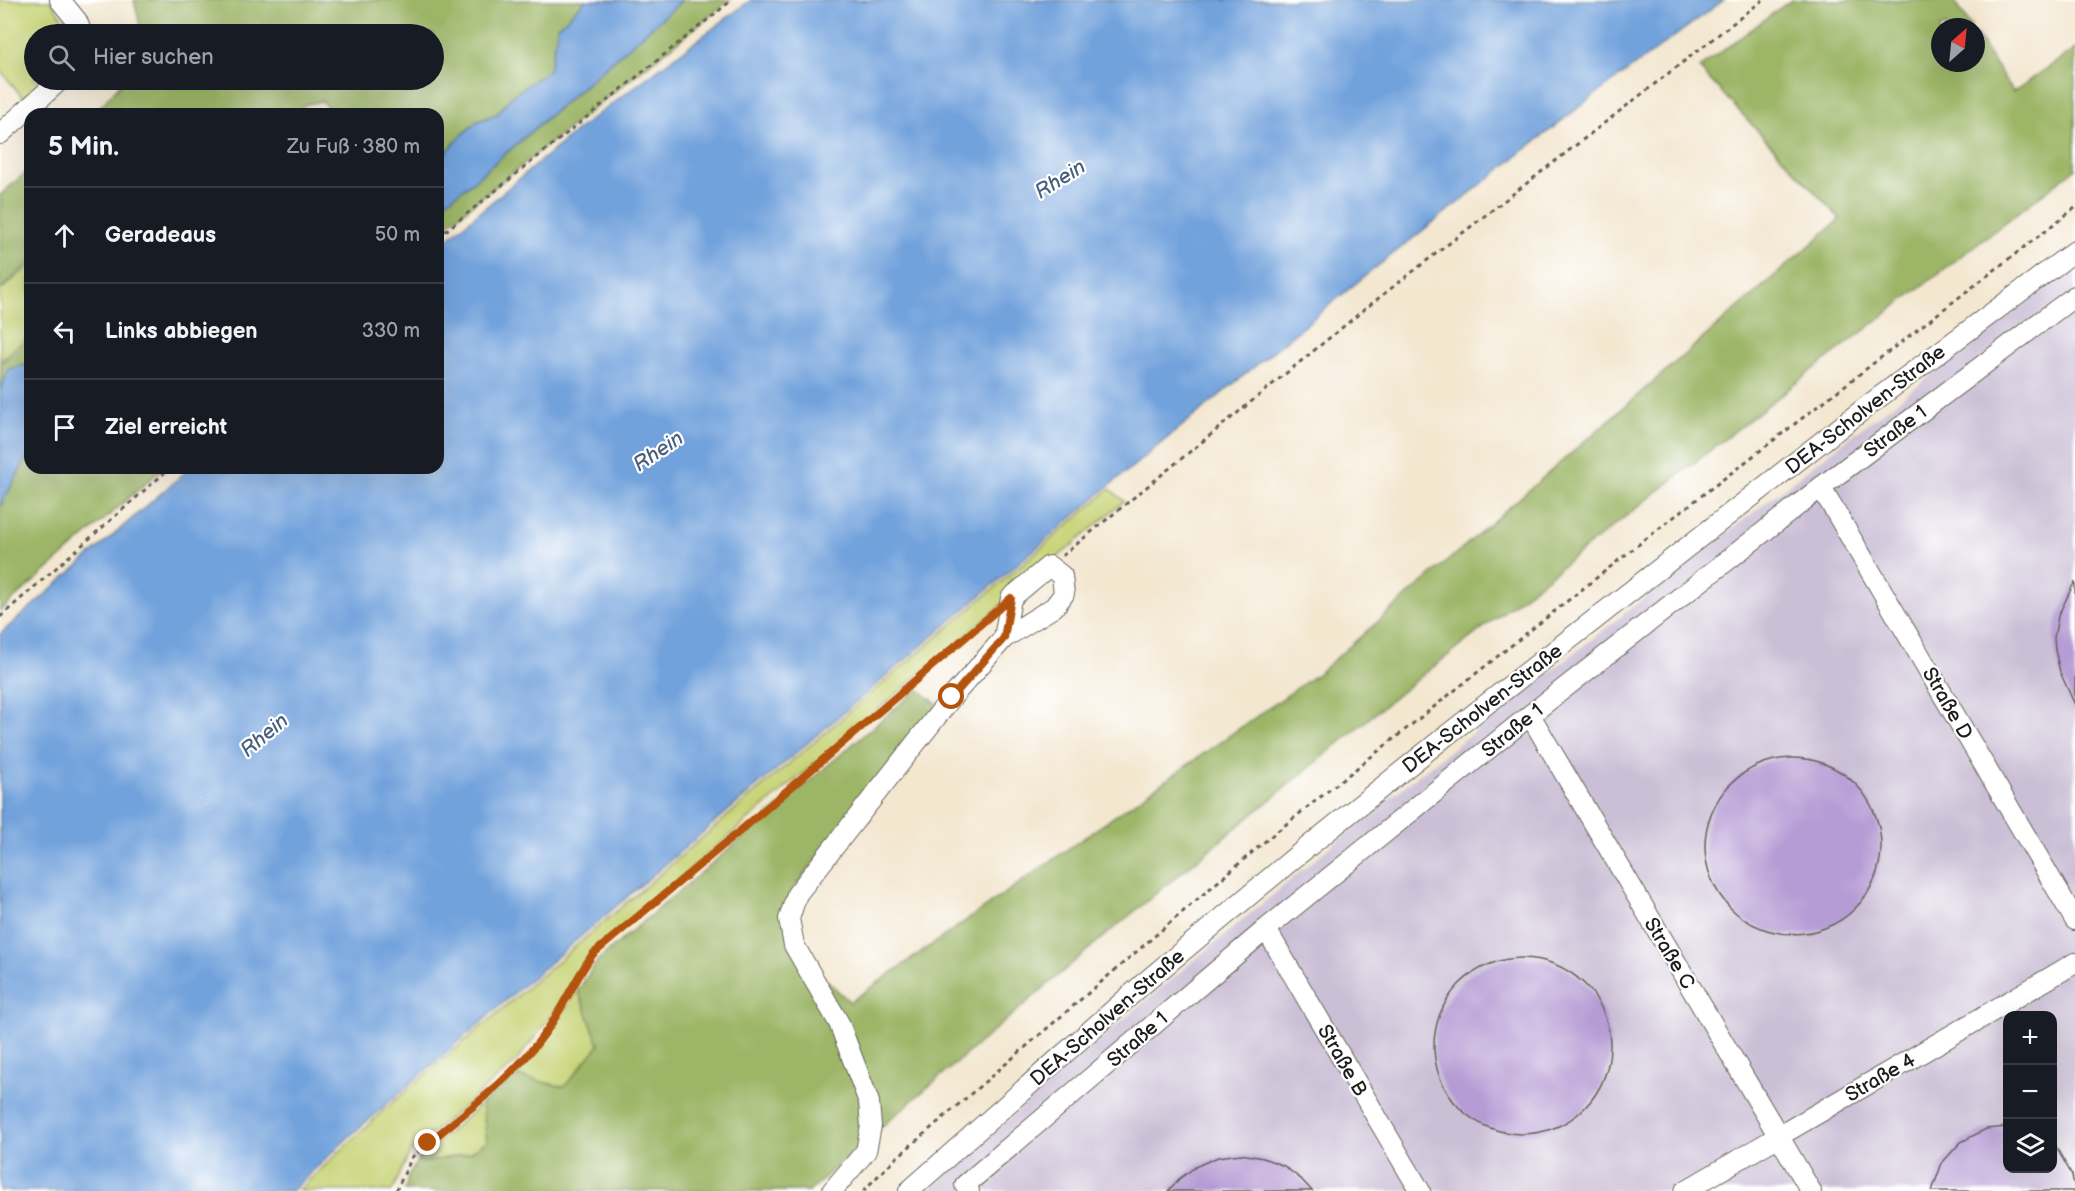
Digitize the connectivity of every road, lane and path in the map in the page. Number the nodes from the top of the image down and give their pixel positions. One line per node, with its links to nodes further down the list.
1 (60, 0): 4 (street)
2 (732, 0): 10 (path)
3 (1763, 0): 15 (path)
4 (78, 24)
5 (49, 90): 6 (street)
6 (29, 108)
7 (24, 112): 8 (street)
8 (0, 134)
9 (2075, 208): 27 (path)
10 (444, 232)
11 (2075, 250): 28 (street, DEA-Scholven-Straße)
12 (2075, 296): 14 (street, Straße 1)
13 (163, 474): 17 (path)
14 (1821, 487): 19 (street, Straße 1); 20 (street, Straße D)
15 (1049, 566): 16 (street); 18 (street)
16 (1011, 598): 18 (street); 25 (path)
17 (0, 617)
18 (1004, 638): 26 (street)
19 (1530, 715): 21 (street, Straße 1); 23 (street, Straße C)
20 (2075, 920)
21 (1266, 929): 24 (street, Straße 1); 29 (street, Straße B)
22 (2075, 963): 23 (street, Straße 4)
23 (1779, 1136): 30 (street, Straße 4); 31 (street, Straße C)
24 (967, 1188)
25 (396, 1191)
26 (832, 1191)
27 (863, 1191)
28 (909, 1191)
29 (1420, 1191)
30 (1685, 1191)
31 (1811, 1191)

